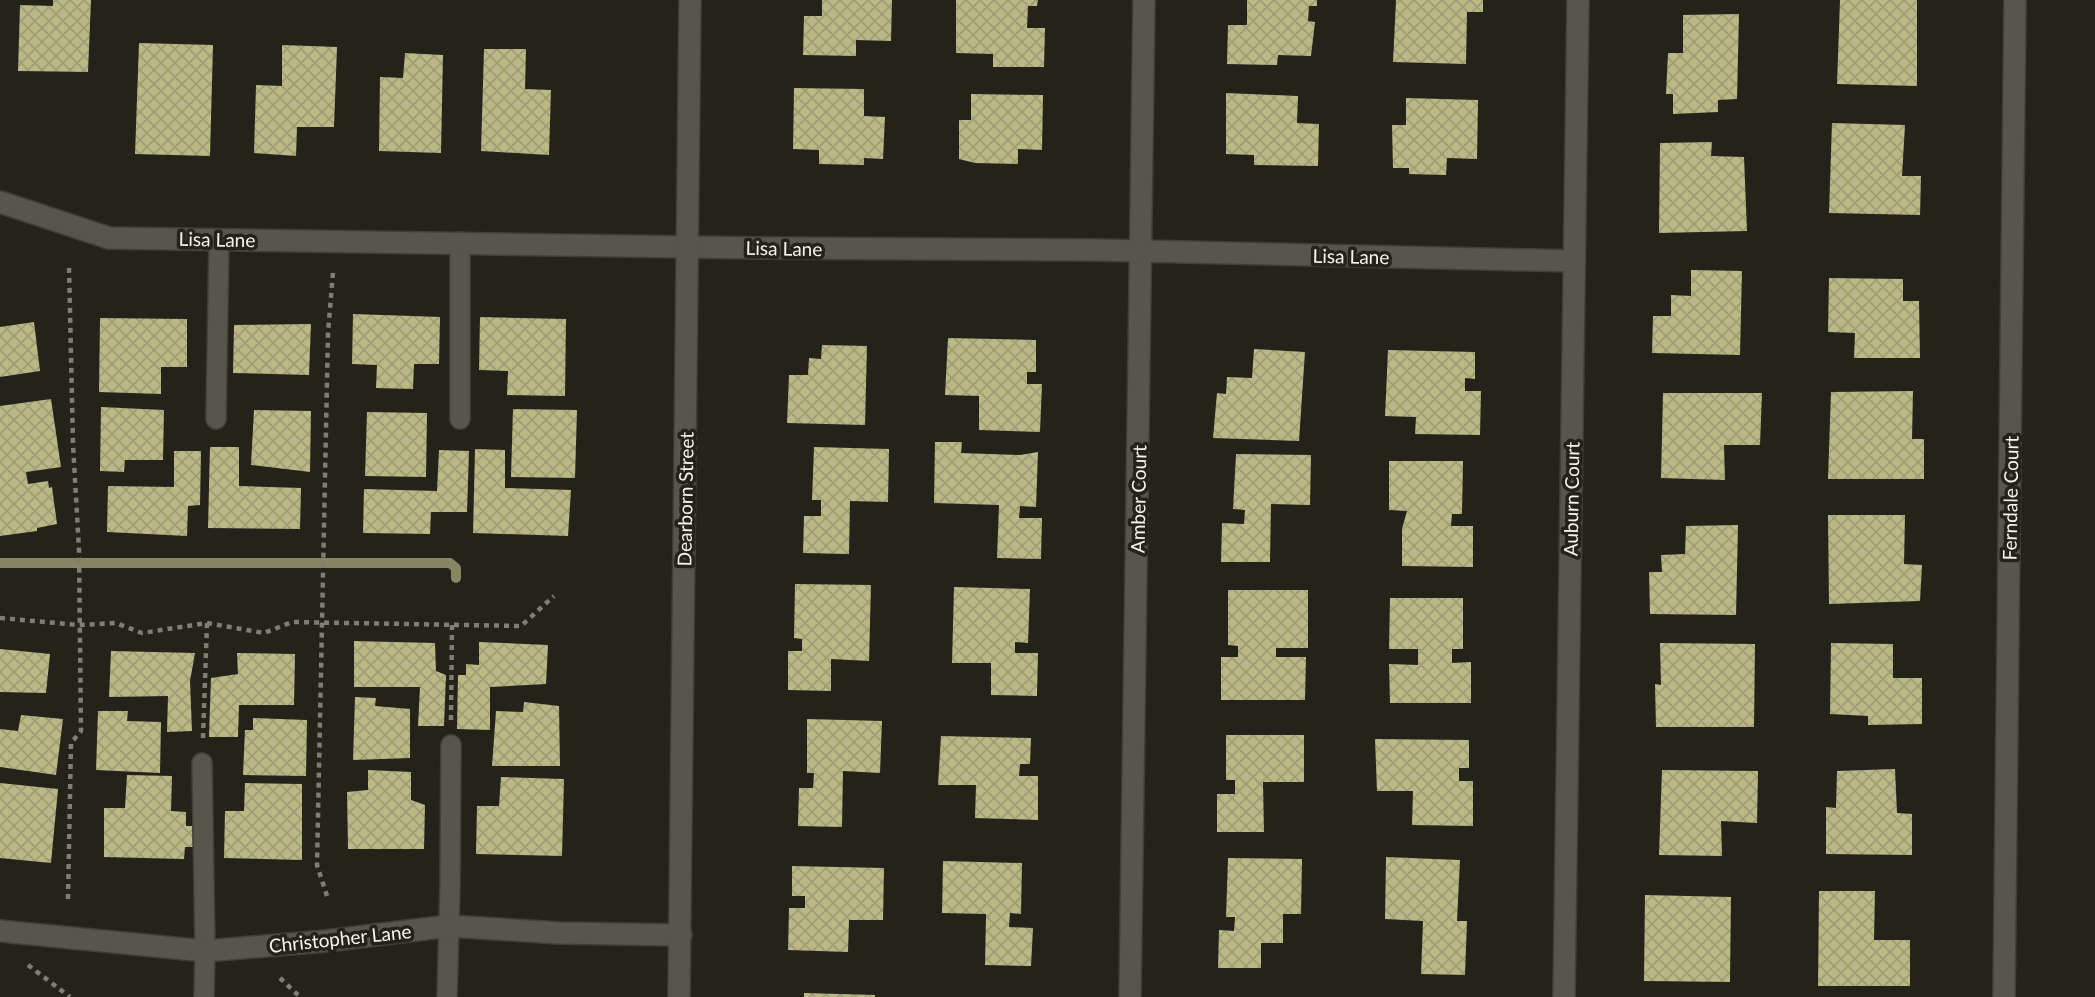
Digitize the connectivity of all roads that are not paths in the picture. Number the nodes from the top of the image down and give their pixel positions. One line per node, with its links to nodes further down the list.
1 (690, 0): 8 (street, Dearborn Street)
2 (1144, 0): 9 (street, Amber Court)
3 (1578, 0): 10 (street, Auburn Court)
4 (2015, 0): 24 (street, Ferndale Court)
5 (0, 202): 6 (street, Lisa Lane)
6 (219, 239): 7 (street, Lisa Lane); 11 (lane)
7 (460, 242): 8 (street, Lisa Lane); 12 (lane)
8 (687, 246): 9 (street, Lisa Lane); 17 (street, Dearborn Street)
9 (1142, 252): 10 (street, Lisa Lane); 22 (street, Amber Court)
10 (1574, 261): 23 (street, Auburn Court)
11 (216, 419)
12 (460, 419)
13 (451, 746): 15 (lane)
14 (202, 763): 18 (lane)
15 (449, 926): 17 (street, Christopher Lane); 18 (street, Christopher Lane); 20 (lane)
16 (0, 931): 18 (street, Christopher Lane)
17 (681, 934): 21 (street, Dearborn Street)
18 (205, 951): 19 (lane)
19 (204, 997)
20 (447, 997)
21 (679, 997)
22 (1130, 997)
23 (1564, 997)
24 (2004, 997)

